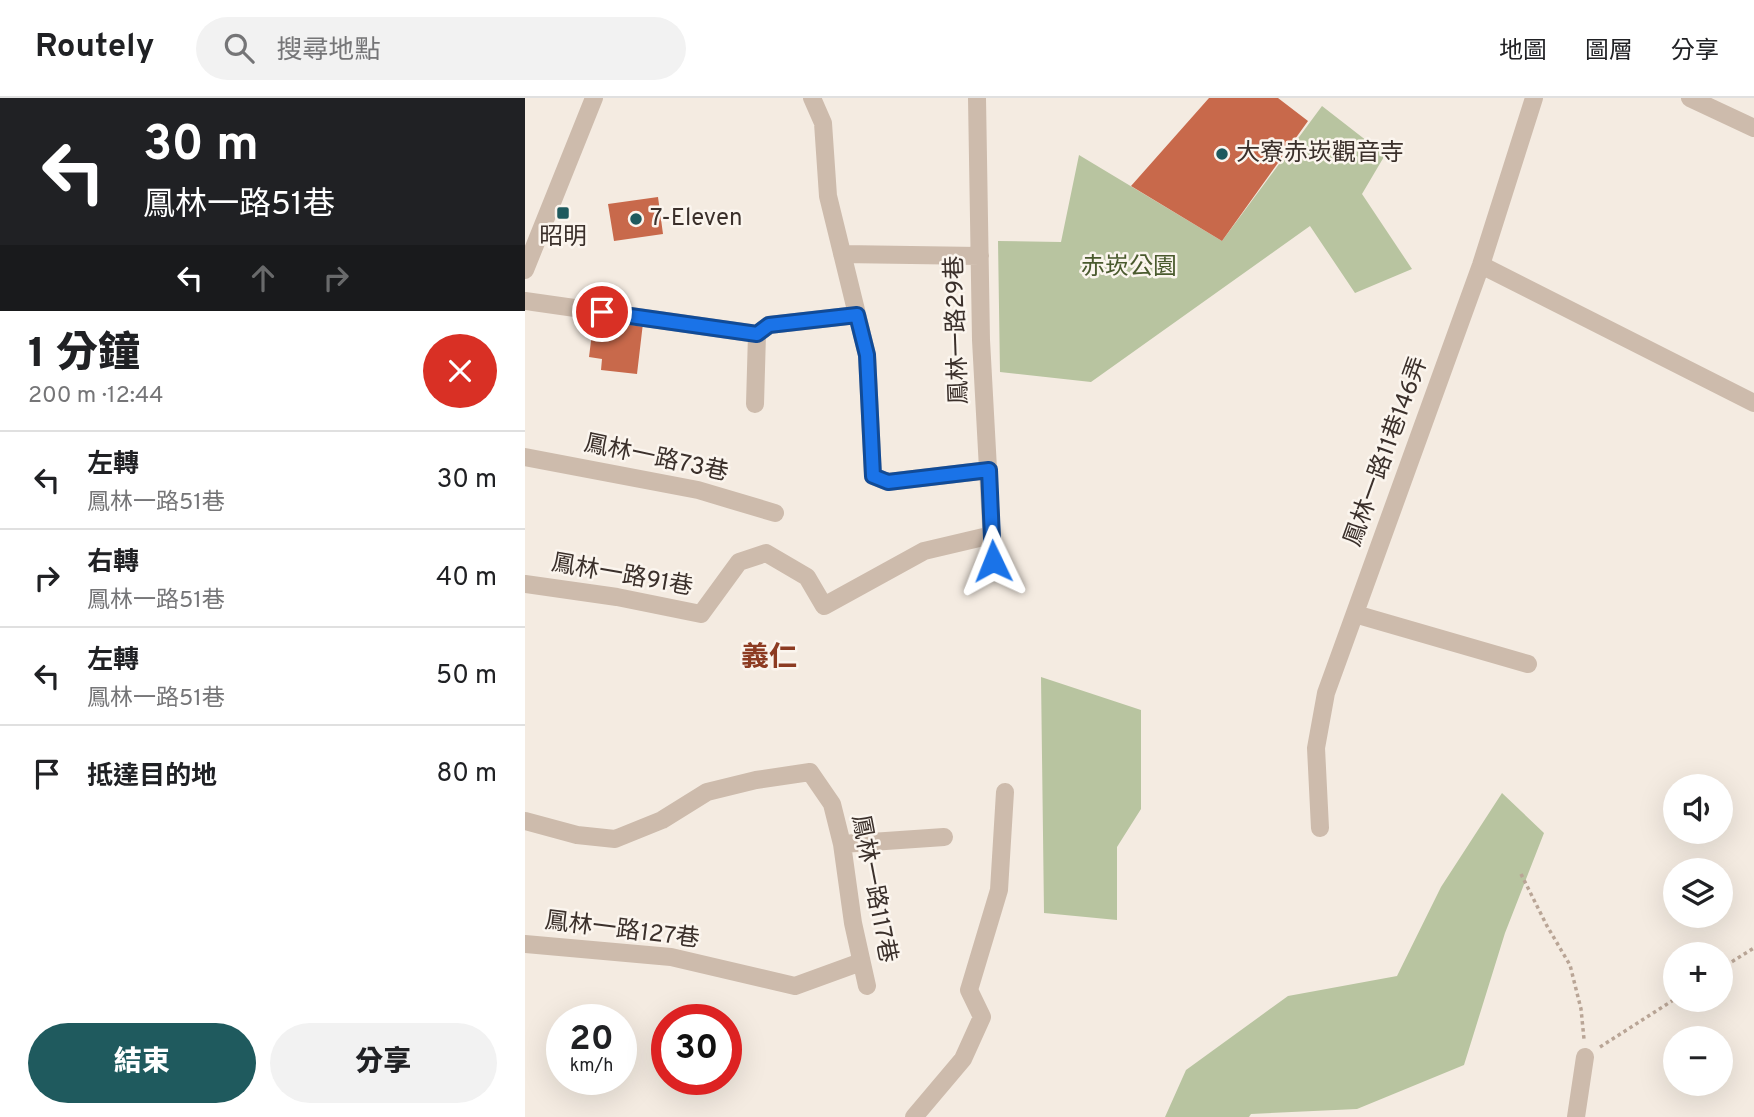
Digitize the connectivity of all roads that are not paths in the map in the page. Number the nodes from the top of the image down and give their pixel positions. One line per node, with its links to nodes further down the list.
1 (594, 98): 10 (street)
2 (812, 98): 7 (street)
3 (977, 98): 8 (street, 鳳林一路29巷)
4 (1534, 98): 9 (street, 鳳林一路11巷146弄)
5 (1690, 98): 6 (street)
6 (1754, 128)
7 (842, 254): 8 (street); 12 (street)
8 (980, 256): 17 (street, 鳳林一路29巷)
9 (1482, 265): 14 (street); 22 (street, 鳳林一路11巷146弄)
10 (525, 270)
11 (525, 301): 13 (street)
12 (857, 315): 13 (street); 17 (street)
13 (757, 334): 15 (street)
14 (1754, 403)
15 (755, 404)
16 (525, 457): 18 (street, 鳳林一路73巷)
17 (989, 470): 19 (street, 鳳林一路29巷)
18 (775, 513)
19 (992, 536): 20 (street, 鳳林一路29巷); 21 (street, 鳳林一路91巷)
20 (993, 561)
21 (525, 584)
22 (1355, 614): 23 (street); 26 (street, 鳳林一路11巷146弄)
23 (1528, 664)
24 (1005, 792): 33 (street)
25 (525, 821): 28 (street, 鳳林一路117巷)
26 (1320, 828)
27 (944, 837): 28 (street)
28 (842, 844): 30 (street, 鳳林一路117巷)
29 (525, 944): 30 (street, 鳳林一路127巷)
30 (861, 962): 31 (street, 鳳林一路117巷)
31 (867, 986)
32 (1585, 1057): 34 (street)
33 (914, 1117)
34 (1576, 1117)

